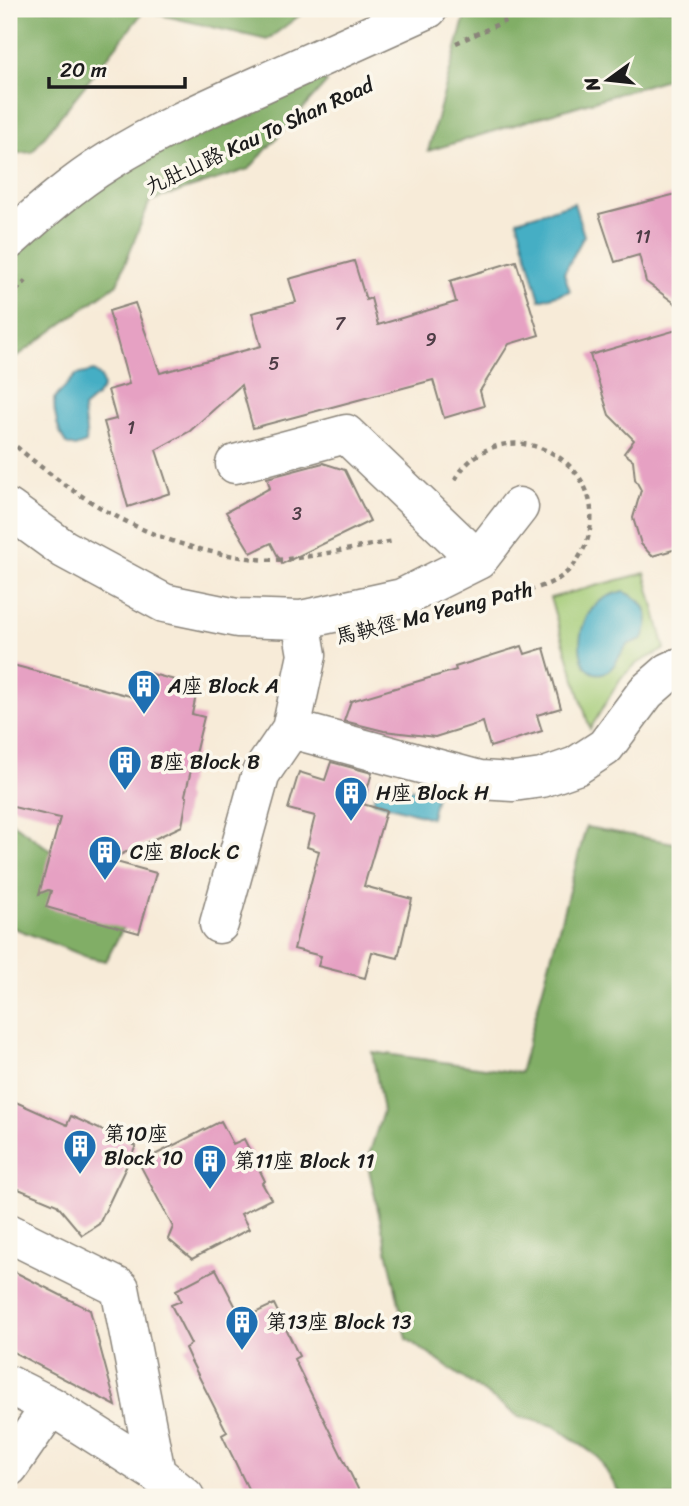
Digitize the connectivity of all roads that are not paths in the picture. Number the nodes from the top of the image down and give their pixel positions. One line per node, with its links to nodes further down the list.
1 (428, 9): 2 (street, 九肚山路 Kau To Shan Road)
2 (9, 240)
3 (234, 464): 6 (street)
4 (519, 508): 6 (street, 馬鞅徑 Ma Yeung Path)
5 (9, 509): 7 (street, 馬鞅徑 Ma Yeung Path)
6 (478, 560): 7 (street, 馬鞅徑 Ma Yeung Path)
7 (301, 620): 9 (street)
8 (680, 667): 9 (street)
9 (291, 729): 10 (street)
10 (219, 923)
11 (9, 1233): 15 (street)
12 (9, 1385): 13 (street)
13 (51, 1406): 14 (street); 15 (street)
14 (9, 1467)
15 (156, 1473): 16 (street)
16 (185, 1497)

